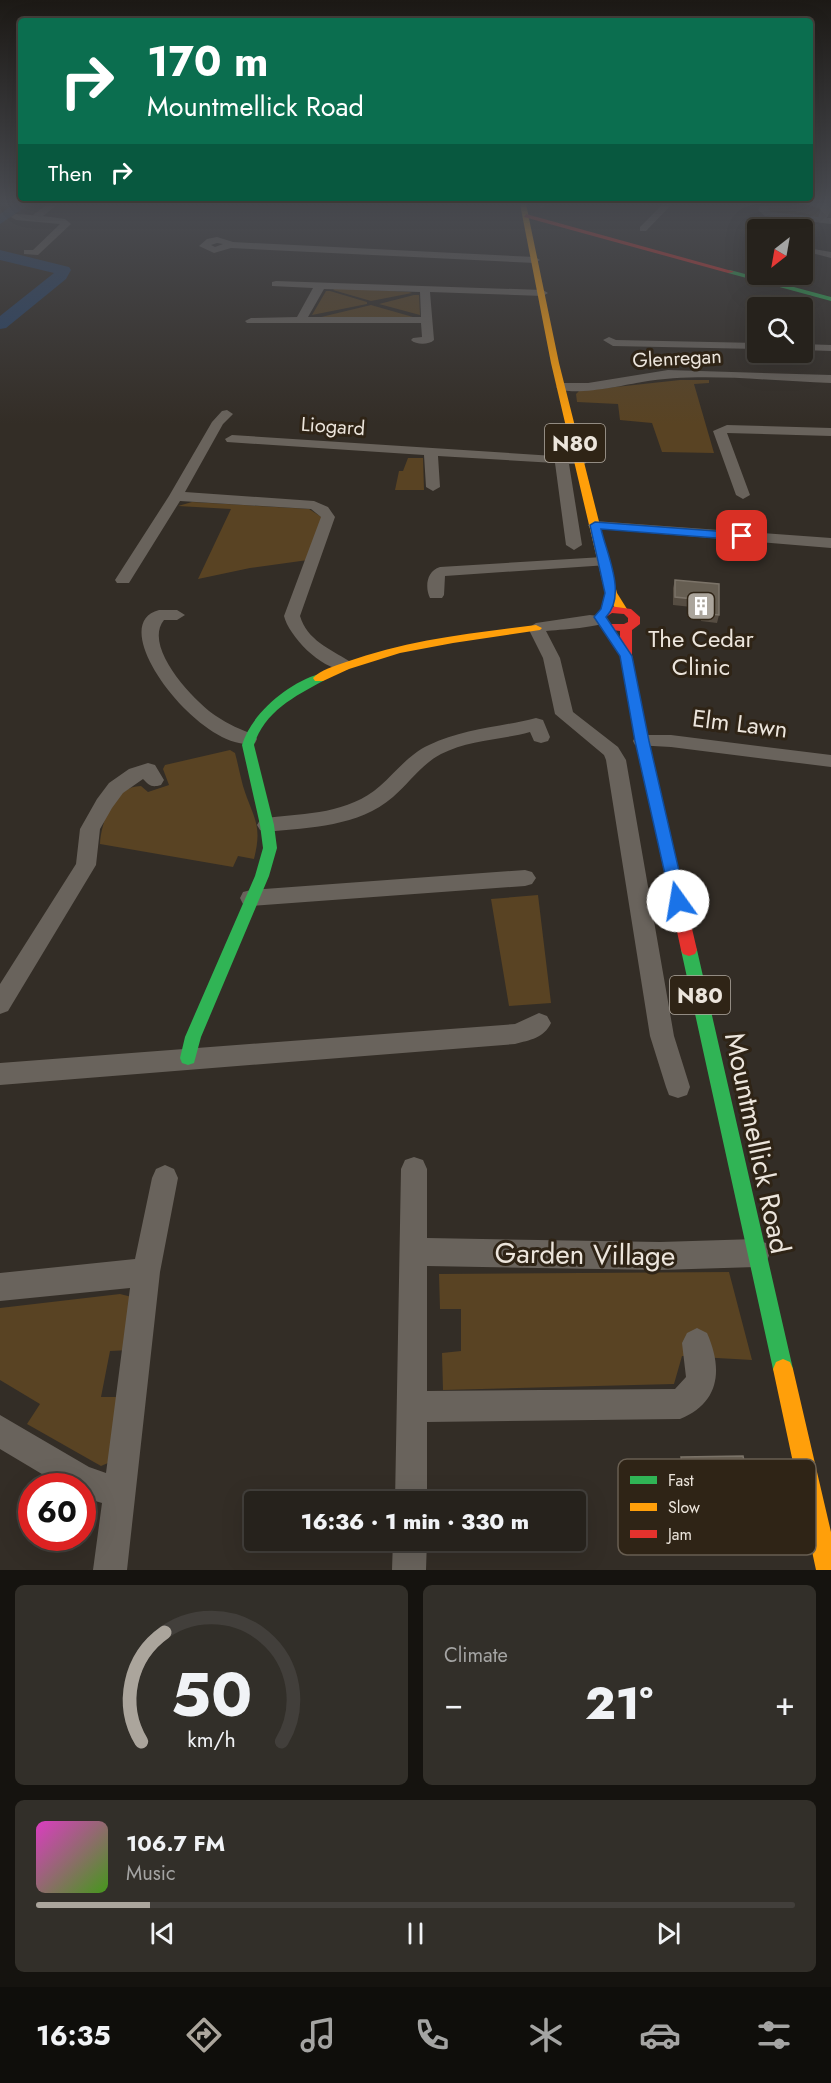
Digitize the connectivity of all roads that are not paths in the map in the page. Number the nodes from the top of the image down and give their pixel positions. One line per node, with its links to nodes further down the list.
1 (539, 277): 6 (main road, N80)
2 (752, 277): 7 (main road)
3 (276, 284): 4 (street)
4 (320, 286): 5 (street); 9 (street)
5 (425, 290): 6 (street); 10 (street)
6 (543, 293): 17 (main road, N80)
7 (831, 299)
8 (251, 321): 9 (street)
9 (301, 321): 10 (street)
10 (428, 321): 11 (street)
11 (417, 340)
12 (609, 340): 13 (street)
13 (747, 346)
14 (813, 347): 15 (street)
15 (831, 348)
16 (831, 379): 17 (street, Glenregan)
17 (561, 387): 23 (main road, N80)
18 (227, 414): 26 (street)
19 (831, 432): 25 (street)
20 (232, 439): 21 (street, Liogard)
21 (431, 452): 22 (street, Liogard); 24 (street)
22 (561, 460): 23 (street, Liogard); 29 (street)
23 (580, 461): 27 (main road, N80)
24 (432, 487)
25 (744, 495)
26 (176, 496): 32 (street); 42 (street)
27 (595, 525): 28 (street); 30 (main road, N80)
28 (831, 543)
29 (574, 545)
30 (603, 562): 31 (street); 34 (main road, N80)
31 (509, 568): 33 (street); 35 (street)
32 (123, 580)
33 (512, 584)
34 (611, 593): 36 (main road, N80); 38 (main road)
35 (436, 595)
36 (621, 609): 38 (main road); 40 (main road, Mountmellick Road)
37 (177, 615): 44 (street)
38 (605, 619): 39 (street); 40 (main road); 41 (main road, Mountmellick Road / N80)
39 (536, 628): 42 (main road); 55 (street)
40 (626, 628): 41 (main road, Mountmellick Road / N80)
41 (626, 656): 45 (main road, Mountmellick Road / N80)
42 (343, 665): 44 (main road)
43 (541, 737): 48 (street)
44 (248, 739): 48 (main road)
45 (642, 741): 46 (street, Elm Lawn); 59 (main road, Mountmellick Road / N80)
46 (831, 761)
47 (154, 780): 51 (street)
48 (267, 825): 50 (main road)
49 (525, 878): 50 (street)
50 (251, 898): 53 (main road)
51 (0, 1004)
52 (539, 1023): 53 (street)
53 (188, 1058): 54 (street)
54 (0, 1074)
55 (678, 1087)
56 (414, 1169): 58 (street)
57 (165, 1178): 60 (street)
58 (414, 1252): 59 (street, Garden Village); 63 (street)
59 (756, 1253): 65 (main road, Mountmellick Road / N80)
60 (146, 1272): 61 (street); 67 (street)
61 (0, 1287)
62 (697, 1343): 63 (street)
63 (413, 1407): 66 (street)
64 (0, 1431): 67 (street)
65 (803, 1459)
66 (411, 1491)
67 (118, 1493): 70 (street)
68 (816, 1517): 72 (main road, Mountmellick Road / N80)
69 (410, 1551): 71 (street)
70 (110, 1570)
71 (410, 1570)
72 (828, 1570)

